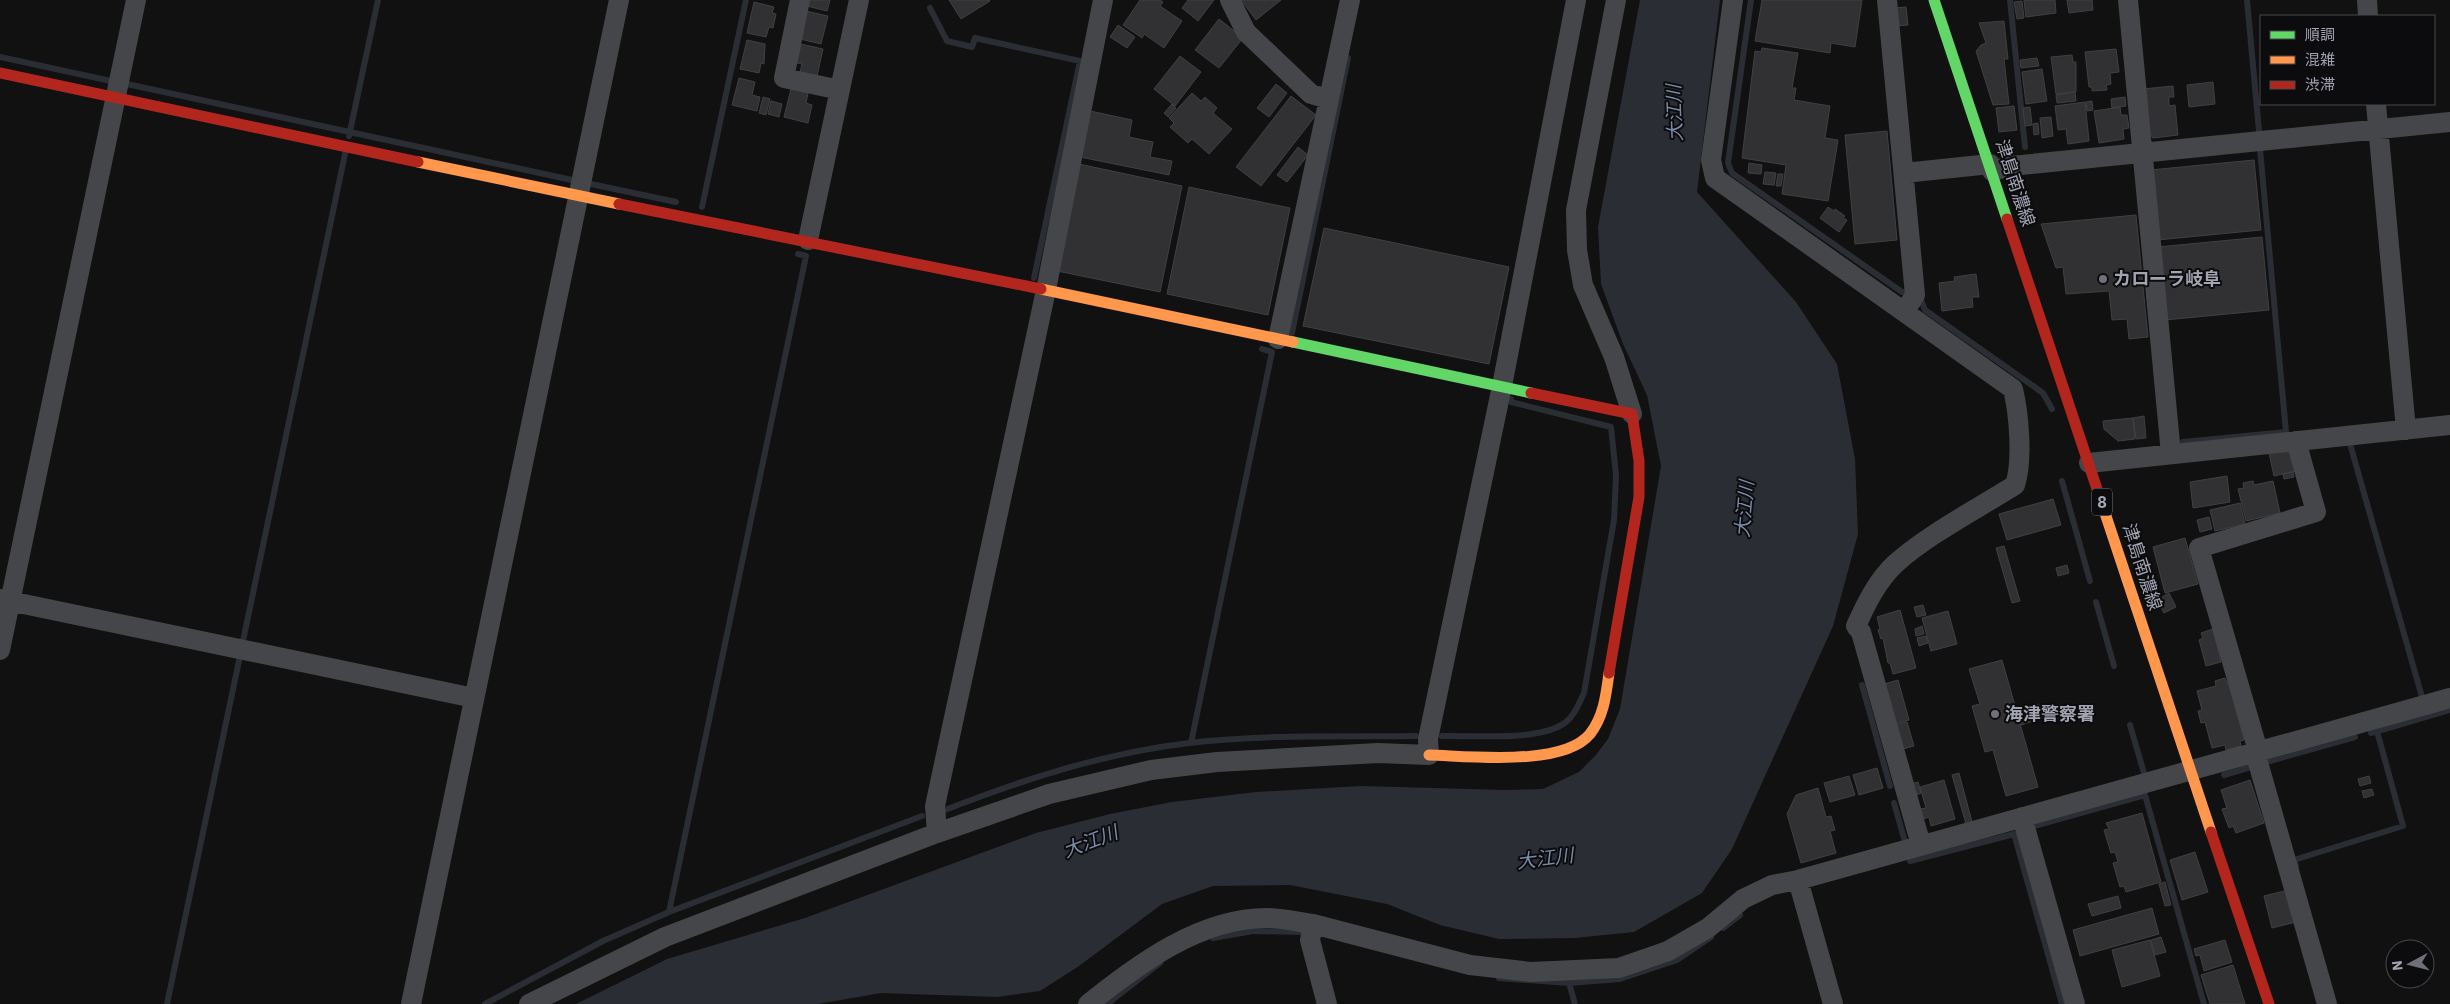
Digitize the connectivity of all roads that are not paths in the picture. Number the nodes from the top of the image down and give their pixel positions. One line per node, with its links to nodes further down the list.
1 (136, 0): 18 (street)
2 (619, 0): 26 (street)
3 (800, 0): 17 (street)
4 (859, 0): 17 (street)
5 (1103, 0): 28 (street)
6 (1230, 0): 19 (street)
7 (1350, 0): 19 (street)
8 (1576, 0): 31 (street)
9 (1616, 0): 32 (street)
10 (1733, 0): 29 (street)
11 (1887, 0): 25 (street)
12 (1934, 0): 24 (street, 津島南濃線 / 8)
13 (2128, 0): 23 (street)
14 (2367, 0): 15 (street)
15 (2368, 15)
16 (0, 73): 18 (street)
17 (840, 90): 27 (street)
18 (116, 97): 26 (street); 38 (street)
19 (1328, 99): 30 (street)
20 (2376, 105): 22 (street)
21 (2450, 122): 22 (street)
22 (2379, 129): 23 (street); 34 (street)
23 (2142, 152): 24 (street); 36 (street)
24 (1991, 167): 25 (street); 37 (street, 津島南濃線 / 8)
25 (1904, 173): 29 (street)
26 (578, 196): 27 (street); 40 (street)
27 (808, 240): 28 (street)
28 (1046, 290): 30 (street); 46 (street)
29 (1905, 311): 47 (street)
30 (1278, 338): 31 (street)
31 (1502, 386): 32 (street); 43 (street)
32 (1632, 414): 43 (street)
33 (2450, 425): 34 (street)
34 (2406, 430): 35 (street)
35 (2296, 440): 36 (street); 42 (street)
36 (2171, 454): 37 (street)
37 (2089, 463): 44 (street, 津島南濃線 / 8)
38 (5, 600): 39 (street); 40 (street)
39 (0, 650)
40 (474, 698): 50 (street)
41 (2450, 698): 42 (street)
42 (2256, 752): 44 (street); 57 (street)
43 (1430, 755): 46 (street)
44 (2191, 770): 45 (street); 56 (street, 津島南濃線 / 8)
45 (2022, 817): 47 (street); 55 (street)
46 (937, 833): 51 (street)
47 (1921, 845): 48 (street)
48 (1798, 880): 49 (street); 54 (street)
49 (1313, 924): 52 (street); 53 (street)
50 (411, 1004)
51 (529, 1004)
52 (1088, 1004)
53 (1328, 1004)
54 (1833, 1004)
55 (2075, 1004)
56 (2268, 1004)
57 (2327, 1004)

